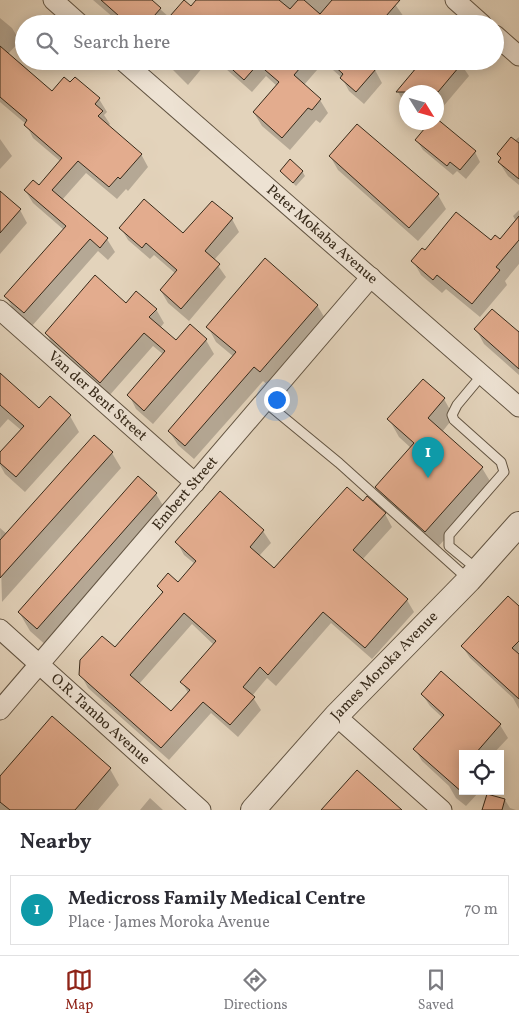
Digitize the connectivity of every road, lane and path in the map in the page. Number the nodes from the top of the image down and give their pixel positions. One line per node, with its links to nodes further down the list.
1 (53, 0): 3 (street)
2 (455, 0): 4 (street)
3 (70, 15)
4 (472, 15)
5 (504, 43): 6 (street)
6 (519, 56)
7 (133, 70): 8 (street, Peter Mokaba Avenue)
8 (371, 278): 10 (street, Peter Mokaba Avenue); 11 (street, Embert Street)
9 (0, 310): 13 (street, Van der Bent Street)
10 (482, 375): 12 (street, Peter Mokaba Avenue); 15 (lane)
11 (265, 402): 13 (street, Embert Street); 15 (lane)
12 (519, 407)
13 (195, 483): 17 (street, Embert Street)
14 (519, 524): 15 (street, James Moroka Avenue)
15 (473, 575): 19 (street, James Moroka Avenue)
16 (0, 629): 17 (street, O.R. Tambo Avenue)
17 (39, 664): 18 (street, Embert Street); 20 (street, O.R. Tambo Avenue)
18 (0, 710)
19 (336, 716): 21 (street, James Moroka Avenue); 22 (street)
20 (201, 810)
21 (252, 810)
22 (442, 810)

